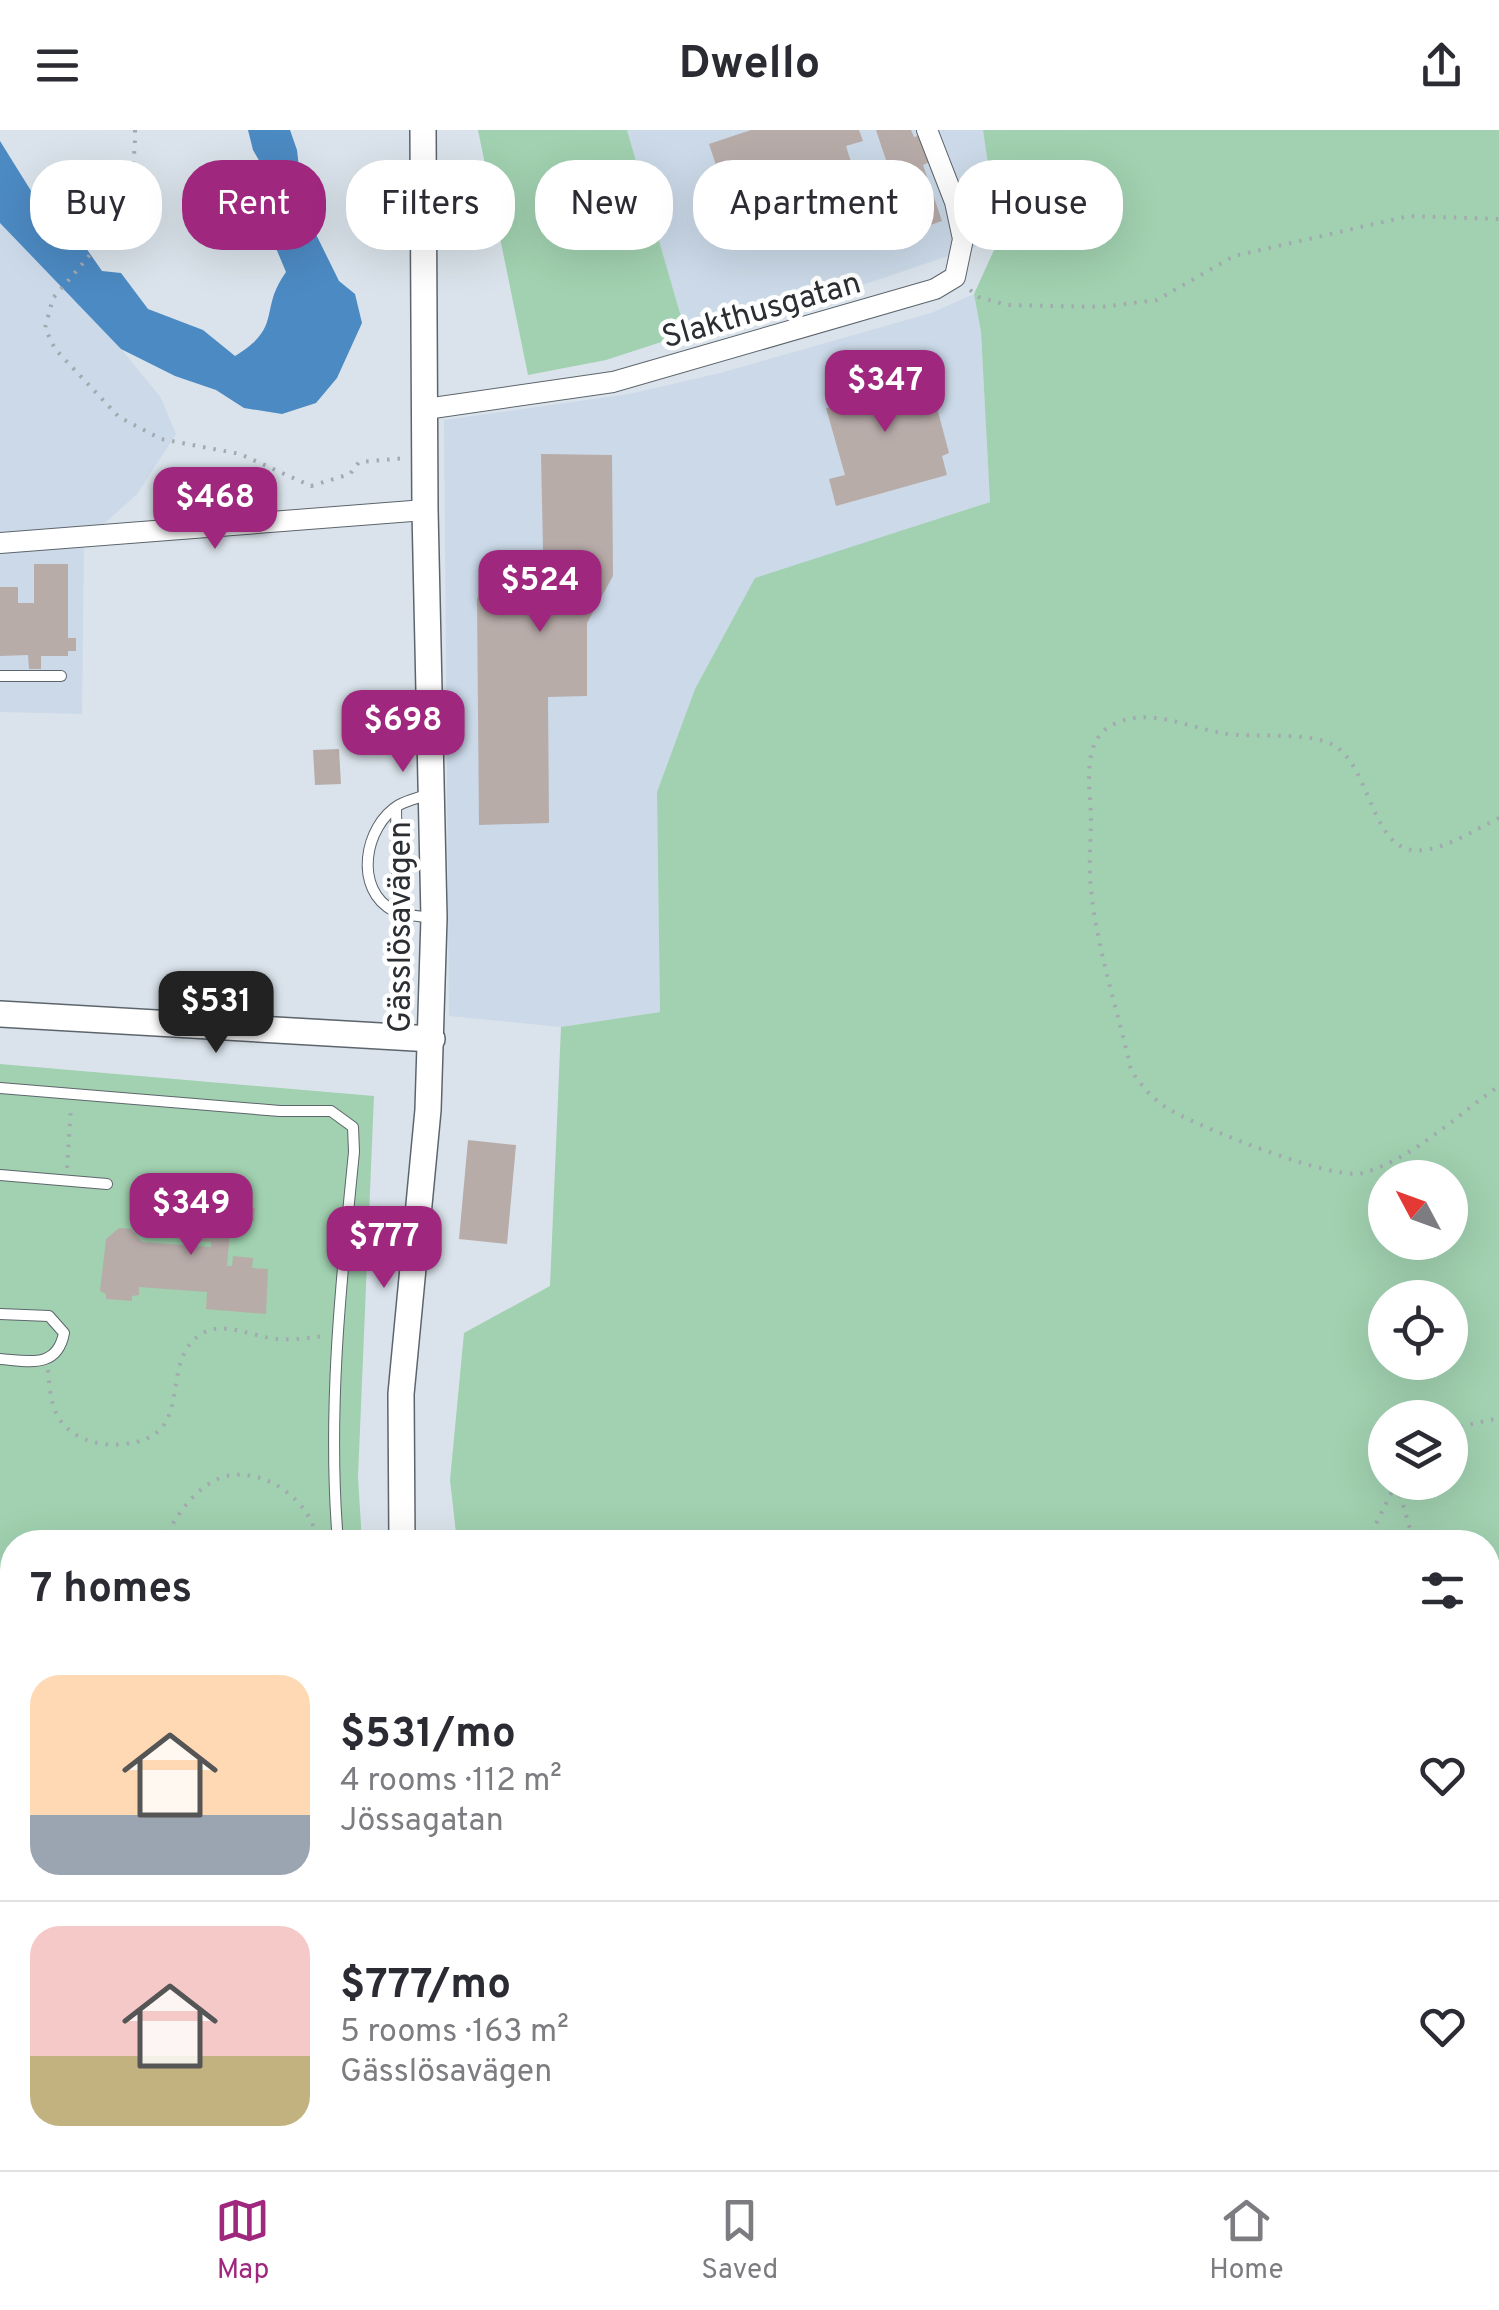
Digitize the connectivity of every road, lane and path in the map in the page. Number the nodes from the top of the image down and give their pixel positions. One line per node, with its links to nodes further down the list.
1 (135, 130): 7 (path)
2 (927, 130): 5 (street)
3 (425, 131): 6 (street, Gässlösavägen)
4 (1499, 219): 5 (path)
5 (955, 277): 6 (street, Slakthusgatan)
6 (426, 409): 8 (street, Gässlösavägen)
7 (411, 458)
8 (425, 510): 9 (street); 12 (street, Gässlösavägen)
9 (0, 543)
10 (0, 676): 11 (lane)
11 (61, 676)
12 (432, 793): 13 (lane); 16 (street, Gässlösavägen)
13 (396, 806): 15 (lane); 15 (lane)
14 (1499, 818): 19 (path)
15 (398, 912): 16 (lane)
16 (434, 918): 18 (street, Gässlösavägen)
17 (0, 1014): 18 (street)
18 (432, 1040): 36 (street, Gässlösavägen)
19 (1499, 1086)
20 (0, 1088): 21 (lane)
21 (72, 1092): 23 (path); 26 (lane)
22 (0, 1175): 23 (lane)
23 (66, 1181): 24 (lane)
24 (107, 1184)
25 (0, 1314): 28 (lane)
26 (338, 1333): 28 (path); 35 (lane)
27 (0, 1358): 28 (lane)
28 (48, 1360)
29 (1499, 1418): 30 (path)
30 (1468, 1425)
31 (1387, 1500): 37 (path)
32 (1401, 1500): 38 (path)
33 (171, 1530): 34 (path)
34 (314, 1530)
35 (337, 1530)
36 (402, 1530)
37 (1373, 1530)
38 (1410, 1530)

